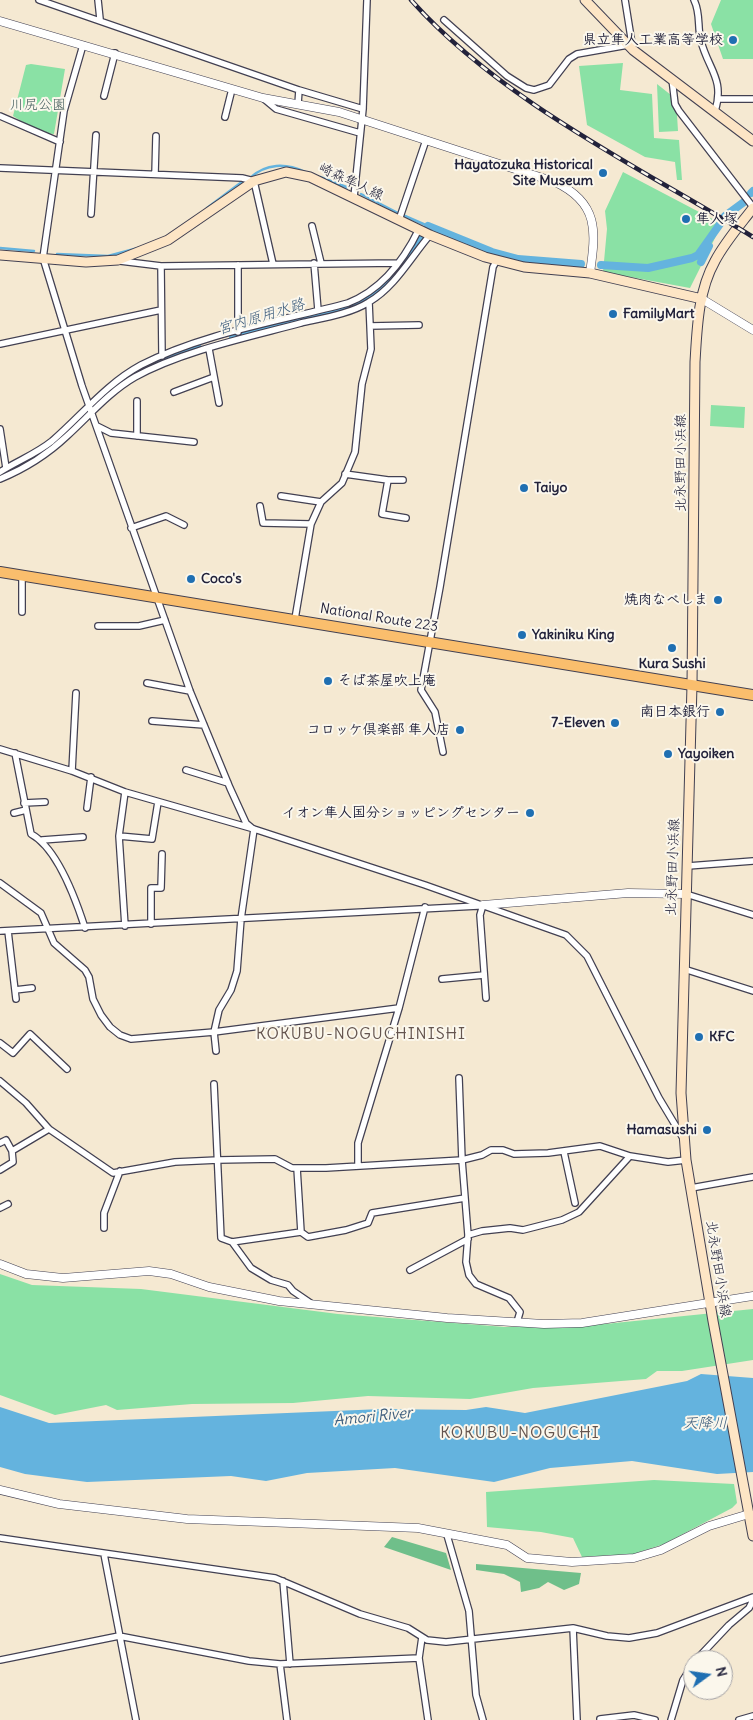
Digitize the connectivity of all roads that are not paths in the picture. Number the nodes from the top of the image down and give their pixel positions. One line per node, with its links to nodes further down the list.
1 (40, 0): 7 (street)
2 (98, 0): 7 (street)
3 (367, 0): 21 (street)
4 (585, 0): 11 (main road)
5 (625, 0): 11 (street)
6 (694, 0): 18 (street)
7 (100, 19): 15 (street)
8 (444, 20): 11 (street)
9 (0, 21): 10 (street)
10 (83, 45): 12 (street); 31 (street)
11 (630, 47): 13 (main road)
12 (115, 54): 14 (street); 16 (street)
13 (672, 77): 22 (main road); 38 (street)
14 (232, 89): 17 (street); 24 (street)
15 (299, 90): 20 (street); 21 (street)
16 (104, 96)
17 (263, 98): 20 (street); 26 (street)
18 (719, 99): 19 (street); 22 (street)
19 (753, 100)
20 (298, 104): 25 (street)
21 (363, 109): 25 (street)
22 (715, 111): 30 (main road)
23 (0, 116): 31 (street)
24 (225, 117)
25 (361, 119): 26 (street); 29 (street)
26 (360, 133): 37 (street)
27 (96, 135): 34 (street)
28 (156, 136): 35 (street)
29 (426, 140): 40 (street); 54 (street)
30 (753, 140)
31 (60, 142): 33 (street)
32 (0, 168): 33 (street)
33 (57, 170): 34 (street); 45 (street)
34 (94, 172): 35 (street); 39 (street)
35 (155, 174): 36 (street)
36 (254, 180): 37 (main road, 崎森隼人線); 46 (main road, 崎森隼人線); 51 (street)
37 (354, 197): 40 (main road, 崎森隼人線)
38 (753, 208): 55 (main road, 北永野田小浜線)
39 (91, 214)
40 (399, 220): 42 (main road, 崎森隼人線)
41 (312, 226): 49 (street)
42 (419, 230): 43 (main road, 崎森隼人線); 50 (street)
43 (430, 235): 47 (main road, 崎森隼人線); 56 (street)
44 (0, 255): 45 (main road, 崎森隼人線)
45 (43, 258): 46 (main road, 崎森隼人線); 62 (street)
46 (118, 260): 53 (street)
47 (497, 260): 54 (main road, 崎森隼人線); 97 (street)
48 (314, 263): 49 (street); 51 (street); 58 (street)
49 (321, 263): 50 (street)
50 (398, 263): 58 (street)
51 (273, 264): 52 (street)
52 (238, 265): 53 (street); 63 (street)
53 (161, 266): 57 (street)
54 (590, 273): 55 (main road, 崎森隼人線)
55 (702, 299): 61 (street); 99 (main road, 北永野田小浜線)
56 (369, 302): 60 (street); 65 (street)
57 (161, 310): 62 (street); 66 (street)
58 (318, 310): 63 (street)
59 (419, 325): 60 (street)
60 (370, 326): 79 (street)
61 (753, 330)
62 (65, 332): 64 (street); 71 (street)
63 (238, 332): 66 (street)
64 (0, 344)
65 (209, 349): 67 (street); 72 (street)
66 (162, 356): 71 (street)
67 (214, 377): 68 (street); 70 (street)
68 (174, 392)
69 (137, 401): 75 (street)
70 (219, 402)
71 (89, 405): 72 (street); 77 (street)
72 (92, 412): 73 (street); 80 (street)
73 (97, 426): 75 (street); 89 (street)
74 (0, 430): 77 (street)
75 (137, 436): 76 (street)
76 (194, 442)
77 (6, 468): 78 (street)
78 (0, 472)
79 (345, 474): 81 (street); 84 (street)
80 (0, 479)
81 (388, 480): 82 (street); 86 (street)
82 (403, 480)
83 (282, 496): 84 (street)
84 (321, 502): 87 (street)
85 (260, 506): 87 (street)
86 (406, 518)
87 (311, 524): 94 (street)
88 (184, 525): 89 (street)
89 (131, 528): 92 (street)
90 (0, 572): 91 (highway, National Route 223)
91 (22, 576): 92 (highway, National Route 223); 93 (street)
92 (156, 597): 94 (highway, National Route 223); 95 (street)
93 (22, 612)
94 (295, 619): 97 (highway, National Route 223)
95 (165, 620): 96 (street); 100 (street)
96 (98, 626)
97 (431, 640): 99 (highway, National Route 223); 106 (street)
98 (147, 683): 100 (street)
99 (692, 685): 102 (highway, National Route 223); 125 (main road, 北永野田小浜線)
100 (190, 691): 104 (street)
101 (76, 693): 109 (street)
102 (753, 695)
103 (152, 721): 104 (street)
104 (204, 725): 111 (street)
105 (2, 751): 107 (street)
106 (443, 752)
107 (15, 753): 109 (street); 115 (street)
108 (186, 770): 111 (street)
109 (72, 771): 110 (street)
110 (91, 777): 112 (street); 116 (street)
111 (228, 783): 119 (street)
112 (126, 792): 114 (street); 120 (street)
113 (44, 802): 115 (street)
114 (158, 802): 119 (street); 120 (street)
115 (24, 803): 117 (street)
116 (87, 808)
117 (26, 810): 118 (street); 122 (street)
118 (14, 813)
119 (254, 829): 130 (street); 133 (street)
120 (119, 836): 135 (street)
121 (83, 837): 122 (street)
122 (42, 840): 136 (street)
123 (162, 854): 126 (street)
124 (753, 860): 125 (street)
125 (688, 866): 129 (main road, 北永野田小浜線)
126 (161, 869): 127 (street); 134 (street)
127 (169, 869)
128 (0, 883): 137 (street)
129 (686, 894): 130 (street); 132 (street); 140 (main road, 北永野田小浜線)
130 (483, 906): 131 (street); 141 (street); 157 (street)
131 (425, 907): 133 (street); 148 (street)
132 (753, 915)
133 (241, 919): 134 (street); 149 (street)
134 (151, 924): 135 (street)
135 (125, 926): 136 (street)
136 (85, 928): 137 (street)
137 (48, 929): 139 (street); 149 (street)
138 (0, 931): 139 (street)
139 (8, 931): 144 (street)
140 (684, 969): 145 (street); 157 (main road, 北永野田小浜線)
141 (484, 975): 142 (street); 146 (street)
142 (442, 980)
143 (32, 988): 144 (street)
144 (15, 990): 147 (street)
145 (753, 991)
146 (486, 998)
147 (16, 999)
148 (399, 1008): 149 (street); 165 (street)
149 (214, 1032): 151 (street)
150 (0, 1043): 152 (street)
151 (216, 1051)
152 (67, 1069)
153 (459, 1078): 163 (street)
154 (0, 1081): 156 (street)
155 (214, 1084): 162 (street)
156 (49, 1129): 159 (street); 168 (street)
157 (683, 1138): 164 (main road, 北永野田小浜線)
158 (0, 1143): 159 (street)
159 (12, 1151): 167 (street)
160 (564, 1152): 161 (street); 163 (street); 172 (street)
161 (630, 1156): 164 (street); 177 (street)
162 (218, 1160): 166 (street); 168 (street); 178 (street)
163 (462, 1160): 165 (street); 171 (street)
164 (686, 1160): 170 (main road, 北永野田小浜線)
165 (358, 1166): 166 (street)
166 (297, 1168): 176 (street)
167 (0, 1170)
168 (120, 1171): 175 (street)
169 (753, 1177): 170 (street)
170 (691, 1188): 183 (main road, 北永野田小浜線)
171 (465, 1198): 176 (street); 177 (street)
172 (576, 1203)
173 (8, 1204): 174 (street)
174 (0, 1208)
175 (104, 1228)
176 (301, 1232): 178 (street)
177 (468, 1237): 180 (street); 184 (street)
178 (232, 1242): 182 (street)
179 (0, 1264): 182 (street)
180 (410, 1270)
181 (753, 1296): 183 (street)
182 (312, 1304): 184 (street)
183 (711, 1304): 184 (street); 186 (main road, 北永野田小浜線)
184 (517, 1322)
185 (0, 1490): 187 (street)
186 (750, 1509): 187 (street); 188 (main road, 北永野田小浜線)
187 (448, 1535): 196 (street)
188 (753, 1536)
189 (0, 1538): 190 (street)
190 (104, 1554): 191 (street); 194 (street)
191 (283, 1580): 195 (street); 201 (street)
192 (753, 1599): 193 (street); 197 (street)
193 (572, 1628): 196 (street); 209 (street)
194 (119, 1636): 199 (street); 200 (street); 205 (street)
195 (422, 1638): 196 (street); 198 (street)
196 (472, 1640): 208 (street)
197 (705, 1650)
198 (419, 1658): 201 (street); 207 (street)
199 (0, 1660)
200 (280, 1664): 201 (street); 206 (street)
201 (290, 1664)
202 (683, 1680): 212 (street)
203 (753, 1716): 213 (street)
204 (600, 1719): 210 (street); 211 (street)
205 (136, 1720)
206 (286, 1720)
207 (428, 1720)
208 (482, 1720)
209 (577, 1720)
210 (591, 1720)
211 (655, 1720)
212 (671, 1720)
213 (739, 1720)

